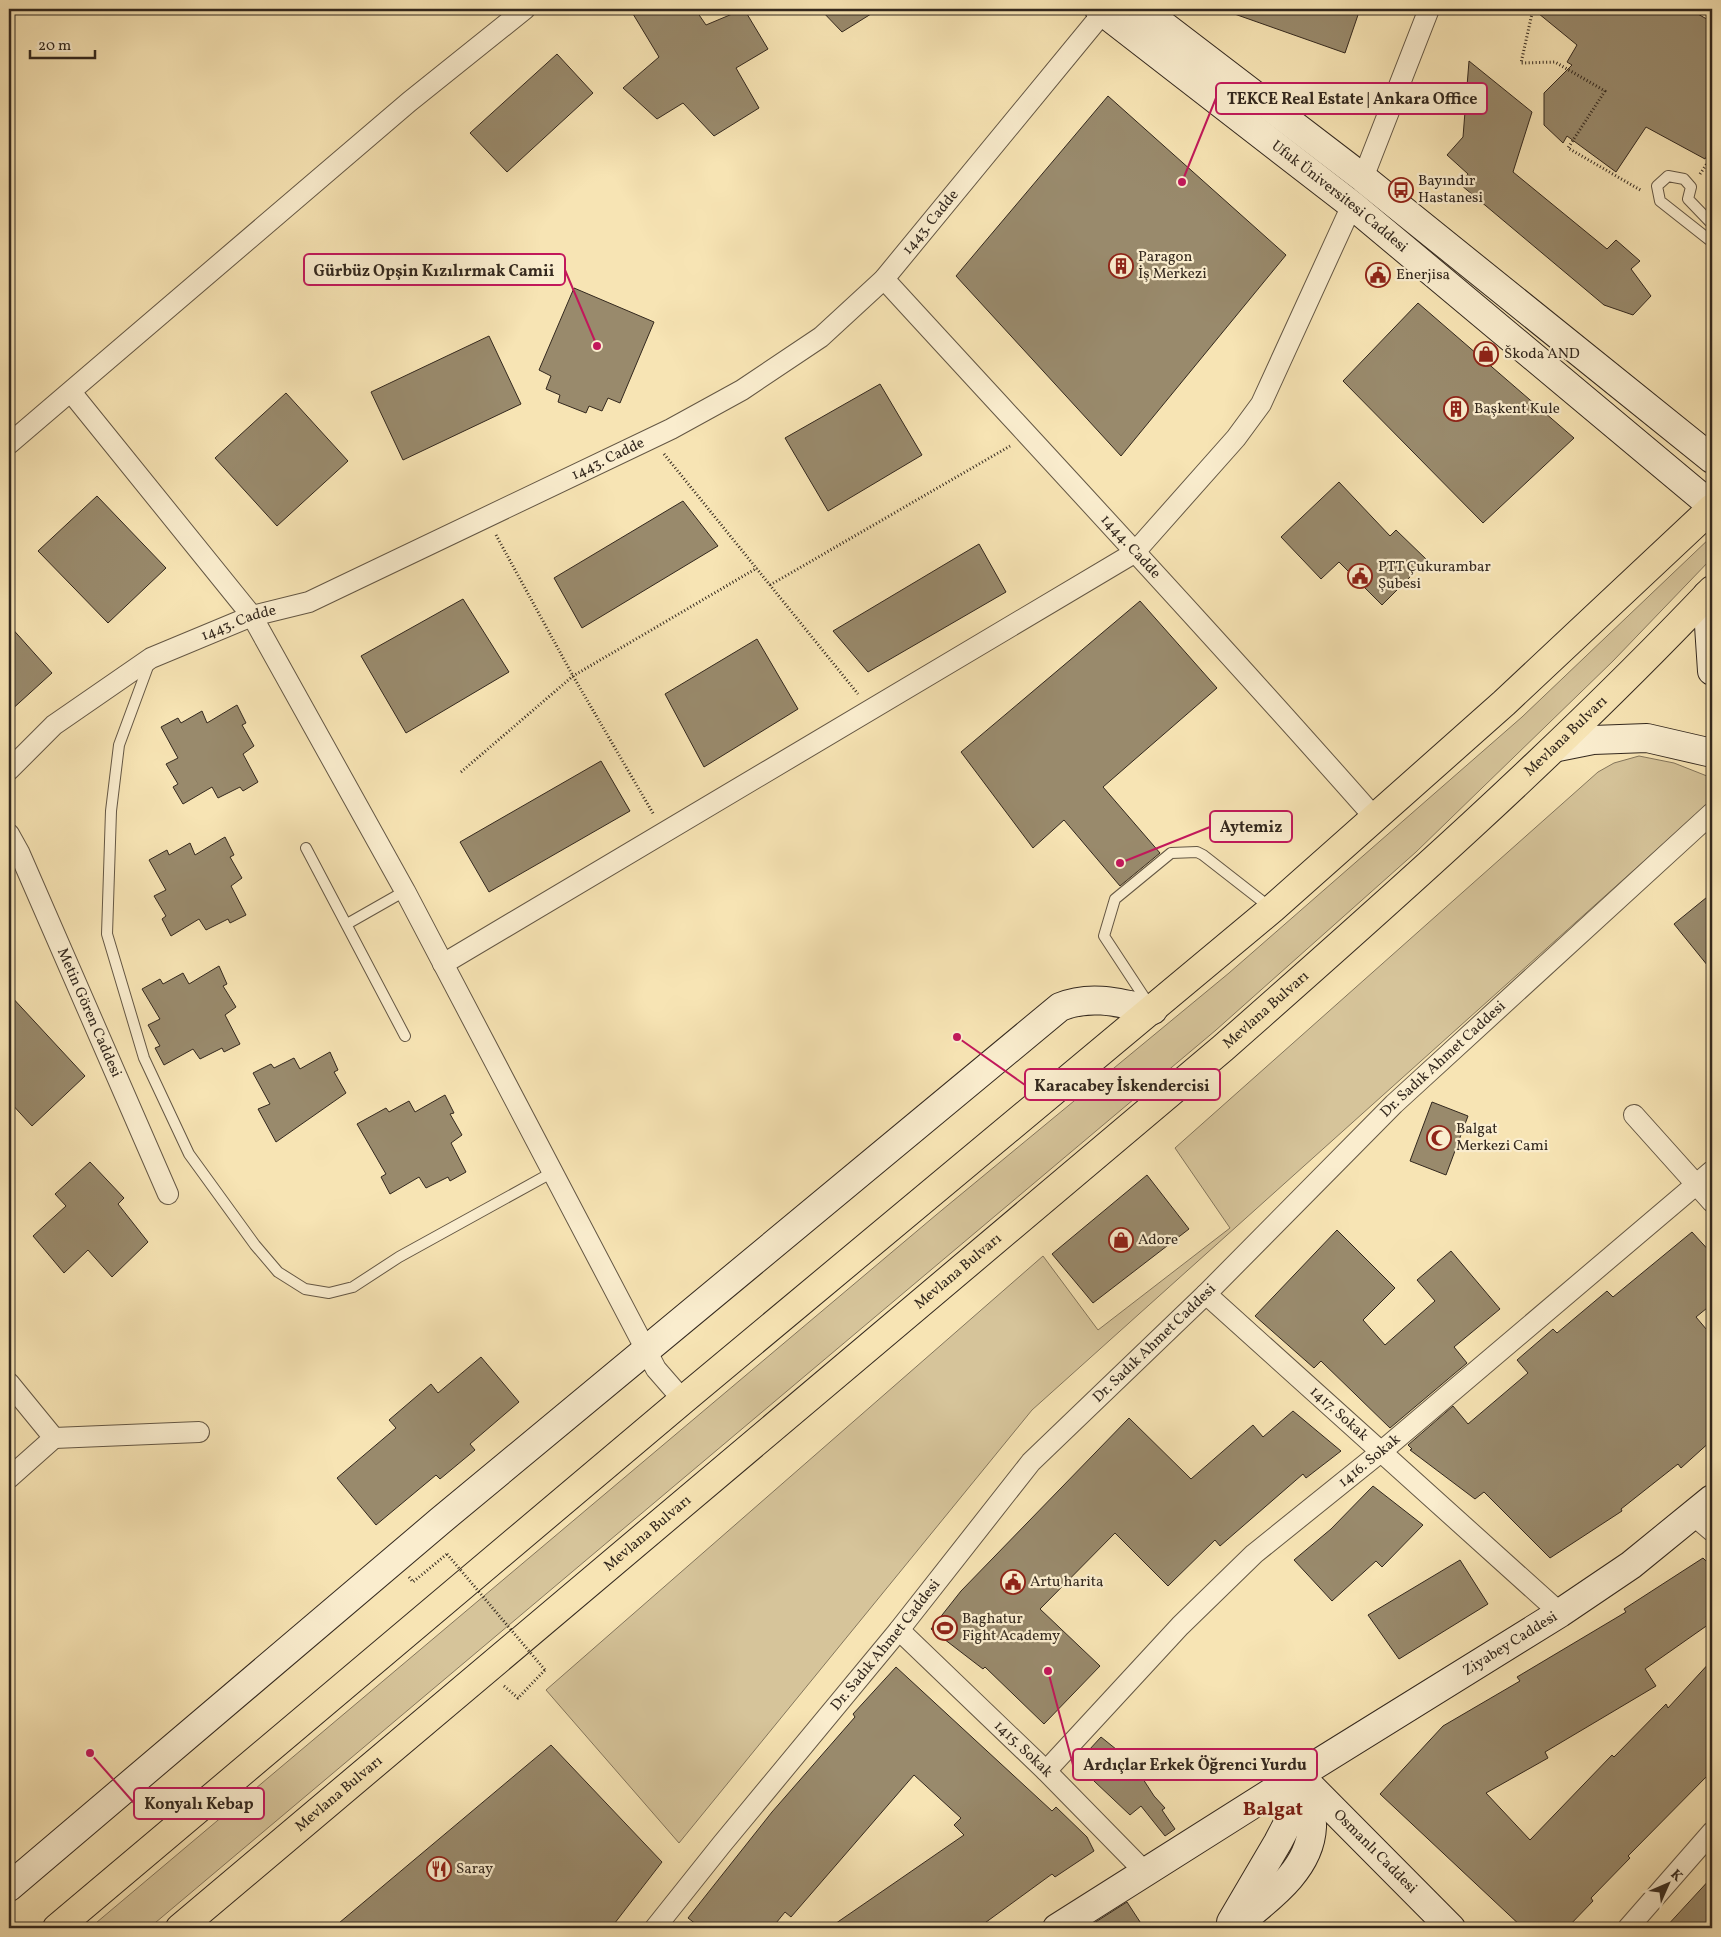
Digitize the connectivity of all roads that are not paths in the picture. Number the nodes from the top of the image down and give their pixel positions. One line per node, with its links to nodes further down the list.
1 (525, 9): 10 (street)
2 (1142, 9): 5 (main road, Ufuk Üniversitesi Caddesi)
3 (1429, 9): 5 (street)
4 (1103, 10): 6 (main road, Ufuk Üniversitesi Caddesi); 9 (street, 1443. Cadde)
5 (1363, 178): 6 (main road); 12 (main road, Ufuk Üniversitesi Caddesi)
6 (1352, 205): 13 (main road, Ufuk Üniversitesi Caddesi); 14 (street)
7 (1712, 224): 8 (lane)
8 (1712, 242)
9 (884, 279): 14 (street, 1444. Cadde); 16 (street, 1443. Cadde)
10 (71, 392): 11 (street); 16 (street)
11 (9, 444)
12 (1712, 460)
13 (1712, 507): 23 (highway)
14 (1134, 553): 23 (street, 1444. Cadde); 29 (street)
15 (1710, 592): 18 (main road); 19 (highway, Mevlana Bulvarı)
16 (252, 616): 17 (street, 1443. Cadde); 26 (street)
17 (151, 658): 21 (street, 1443. Cadde); 34 (lane)
18 (1712, 671)
19 (1558, 747): 20 (main road); 55 (highway, Mevlana Bulvarı)
20 (1712, 753)
21 (9, 770)
22 (1712, 813): 38 (street, Dr. Sadık Ahmet Caddesi)
23 (1375, 818): 27 (highway)
24 (9, 834): 36 (street, Metin Gören Caddesi)
25 (306, 848): 28 (lane)
26 (405, 891): 28 (lane); 29 (street)
27 (1272, 909): 30 (highway); 30 (lane)
28 (347, 924): 31 (lane)
29 (443, 964): 34 (street)
30 (1152, 1010): 39 (main road); 41 (highway)
31 (405, 1036)
32 (1634, 1115): 35 (street)
33 (1712, 1171): 35 (street, 1416. Sokak)
34 (553, 1172): 39 (street)
35 (1697, 1185): 37 (street); 44 (street, 1416. Sokak)
36 (168, 1194)
37 (1712, 1202)
38 (1206, 1294): 44 (street, 1417. Sokak); 48 (street, Dr. Sadık Ahmet Caddesi)
39 (647, 1352): 41 (street); 53 (main road)
40 (9, 1383): 43 (street)
41 (682, 1400): 54 (highway)
42 (199, 1432): 43 (street)
43 (54, 1438): 45 (street)
44 (1382, 1451): 47 (street, 1417. Sokak); 49 (street, 1416. Sokak)
45 (9, 1478)
46 (1706, 1515): 47 (main road, Ziyabey Caddesi)
47 (1560, 1613): 50 (main road, Ziyabey Caddesi)
48 (899, 1630): 49 (street, 1415. Sokak); 56 (street, Dr. Sadık Ahmet Caddesi)
49 (1046, 1771): 52 (street, 1415. Sokak)
50 (1299, 1775): 52 (main road, Ziyabey Caddesi); 58 (main road); 59 (main road); 60 (main road, Osmanlı Caddesi)
51 (1709, 1842): 61 (street)
52 (1145, 1872): 57 (main road, Ziyabey Caddesi)
53 (9, 1887)
54 (57, 1928)
55 (180, 1928)
56 (655, 1928)
57 (1057, 1928)
58 (1227, 1928)
59 (1233, 1928)
60 (1451, 1928)
61 (1628, 1928)

